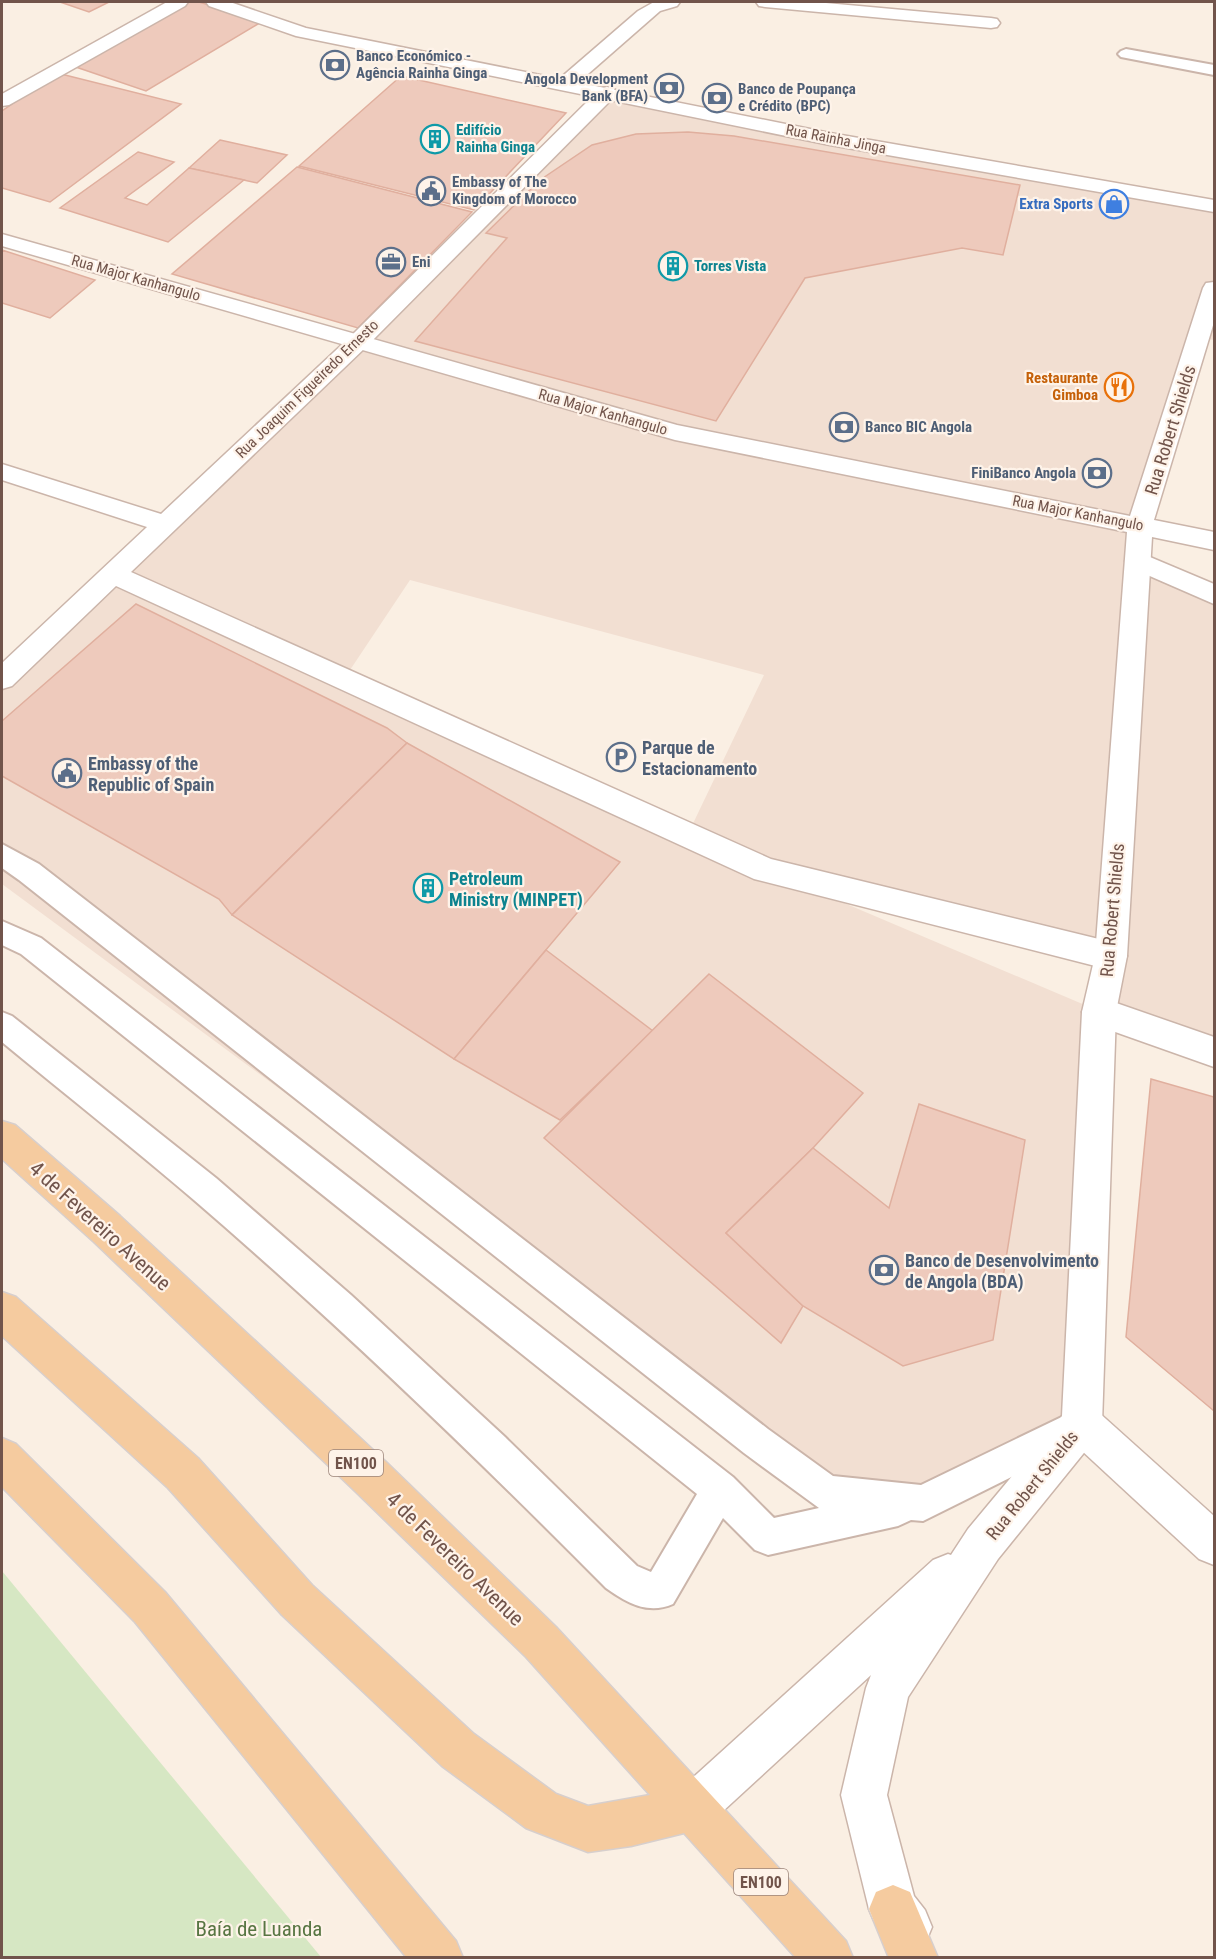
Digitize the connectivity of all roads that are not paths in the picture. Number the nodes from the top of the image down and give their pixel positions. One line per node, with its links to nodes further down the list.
1 (179, 2): 10 (street)
2 (215, 2): 8 (street, Rua Rainha Jinga)
3 (671, 2): 8 (street)
4 (765, 2): 5 (street)
5 (991, 23)
6 (1126, 54): 7 (lane)
7 (1215, 70)
8 (565, 84): 9 (street, Rua Rainha Jinga)
9 (607, 93): 11 (street, Rua Rainha Jinga); 14 (street, Rua Joaquim Figueiredo Ernesto)
10 (2, 101)
11 (1215, 206)
12 (2, 240): 14 (street, Rua Major Kanhangulo)
13 (1215, 288): 17 (street, Rua Robert Shields)
14 (358, 342): 16 (street, Rua Joaquim Figueiredo Ernesto); 17 (street, Rua Major Kanhangulo)
15 (2, 472): 16 (street)
16 (166, 524): 20 (street, Rua Joaquim Figueiredo Ernesto)
17 (1140, 525): 18 (street, Rua Major Kanhangulo); 19 (street, Rua Robert Shields)
18 (1215, 541)
19 (1138, 561): 21 (street); 25 (street, Rua Robert Shields)
20 (113, 574): 22 (street, Rua Joaquim Figueiredo Ernesto); 25 (street)
21 (1215, 595)
22 (2, 679)
23 (2, 855): 34 (lane)
24 (2, 932): 33 (lane)
25 (1111, 956): 26 (street, Rua Robert Shields)
26 (1099, 1012): 28 (street); 31 (street, Rua Robert Shields)
27 (2, 1025): 33 (lane)
28 (1215, 1052)
29 (2, 1137): 37 (main road, 4 de Fevereiro Avenue / EN100)
30 (2, 1311): 37 (main road)
31 (1082, 1424): 34 (lane); 35 (street, Rua Robert Shields); 36 (street)
32 (2, 1458): 39 (main road)
33 (720, 1490): 34 (lane)
34 (923, 1503)
35 (983, 1544): 37 (street, Rua Robert Shields); 38 (street, Rua Robert Shields)
36 (1215, 1544)
37 (693, 1808): 40 (main road, 4 de Fevereiro Avenue / EN100)
38 (893, 1909): 41 (main road); 42 (street)
39 (440, 1958)
40 (829, 1958)
41 (914, 1958)
42 (934, 1958)

